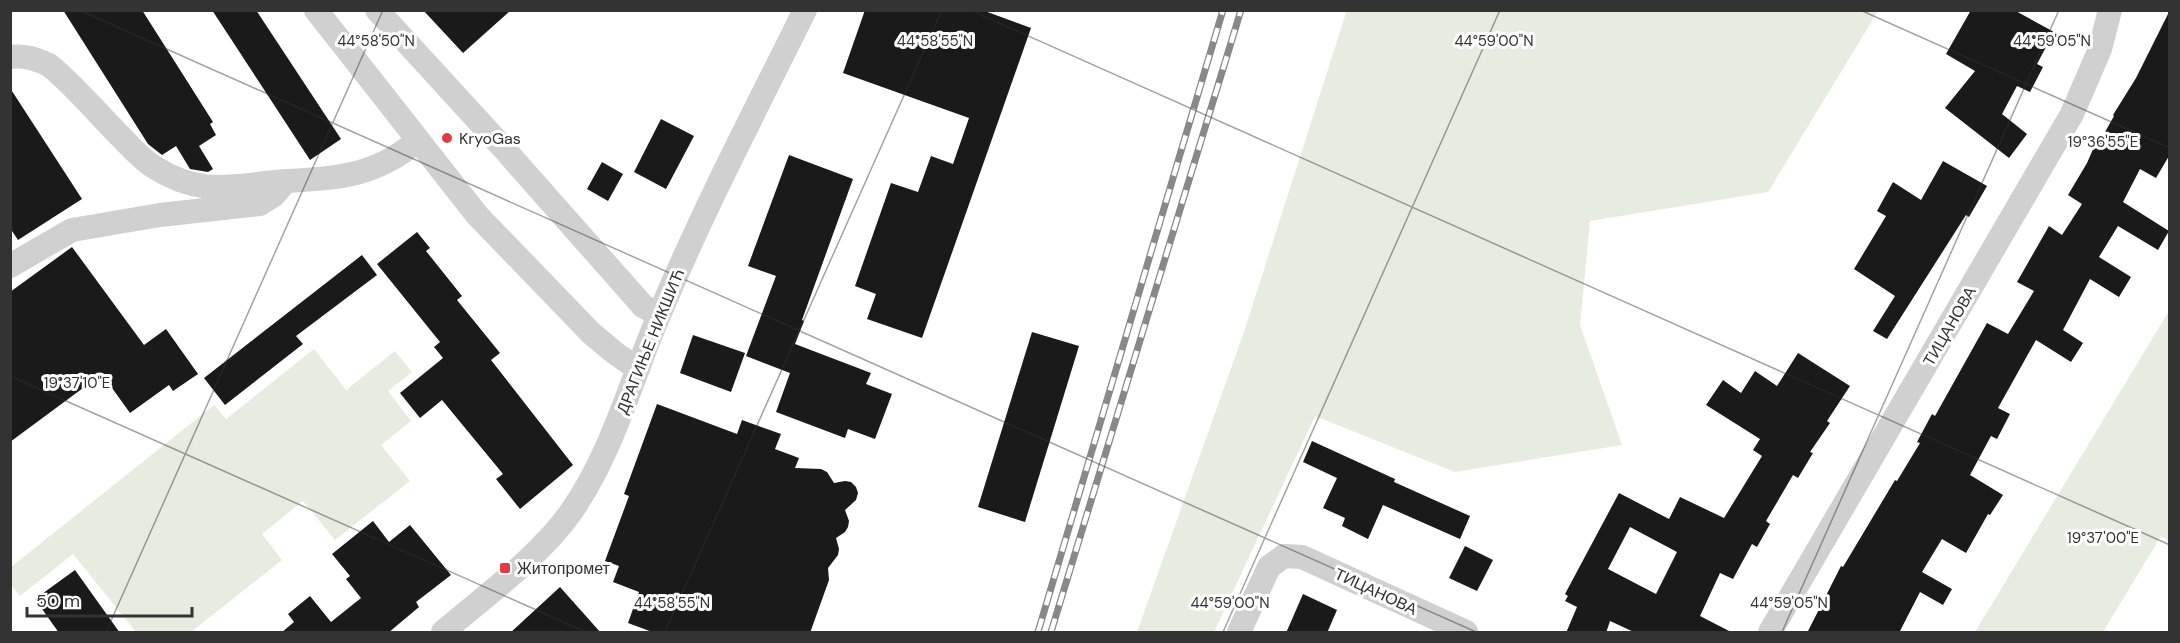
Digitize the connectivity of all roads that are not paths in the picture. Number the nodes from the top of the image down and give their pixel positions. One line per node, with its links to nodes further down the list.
1 (316, 10): 6 (street)
2 (377, 10): 9 (street)
3 (805, 10): 9 (street, ДРАГИЊЕ НИКШИЋ)
4 (2110, 10): 14 (street, ТИЦАНОВА)
5 (10, 57): 7 (street)
6 (418, 140): 7 (street); 10 (street)
7 (286, 181): 8 (street)
8 (10, 266)
9 (659, 315): 10 (street, ДРАГИЊЕ НИКШИЋ)
10 (638, 369): 11 (street, ДРАГИЊЕ НИКШИЋ)
11 (442, 633)
12 (1239, 633): 13 (street, ТИЦАНОВА)
13 (1466, 633)
14 (1770, 633)

